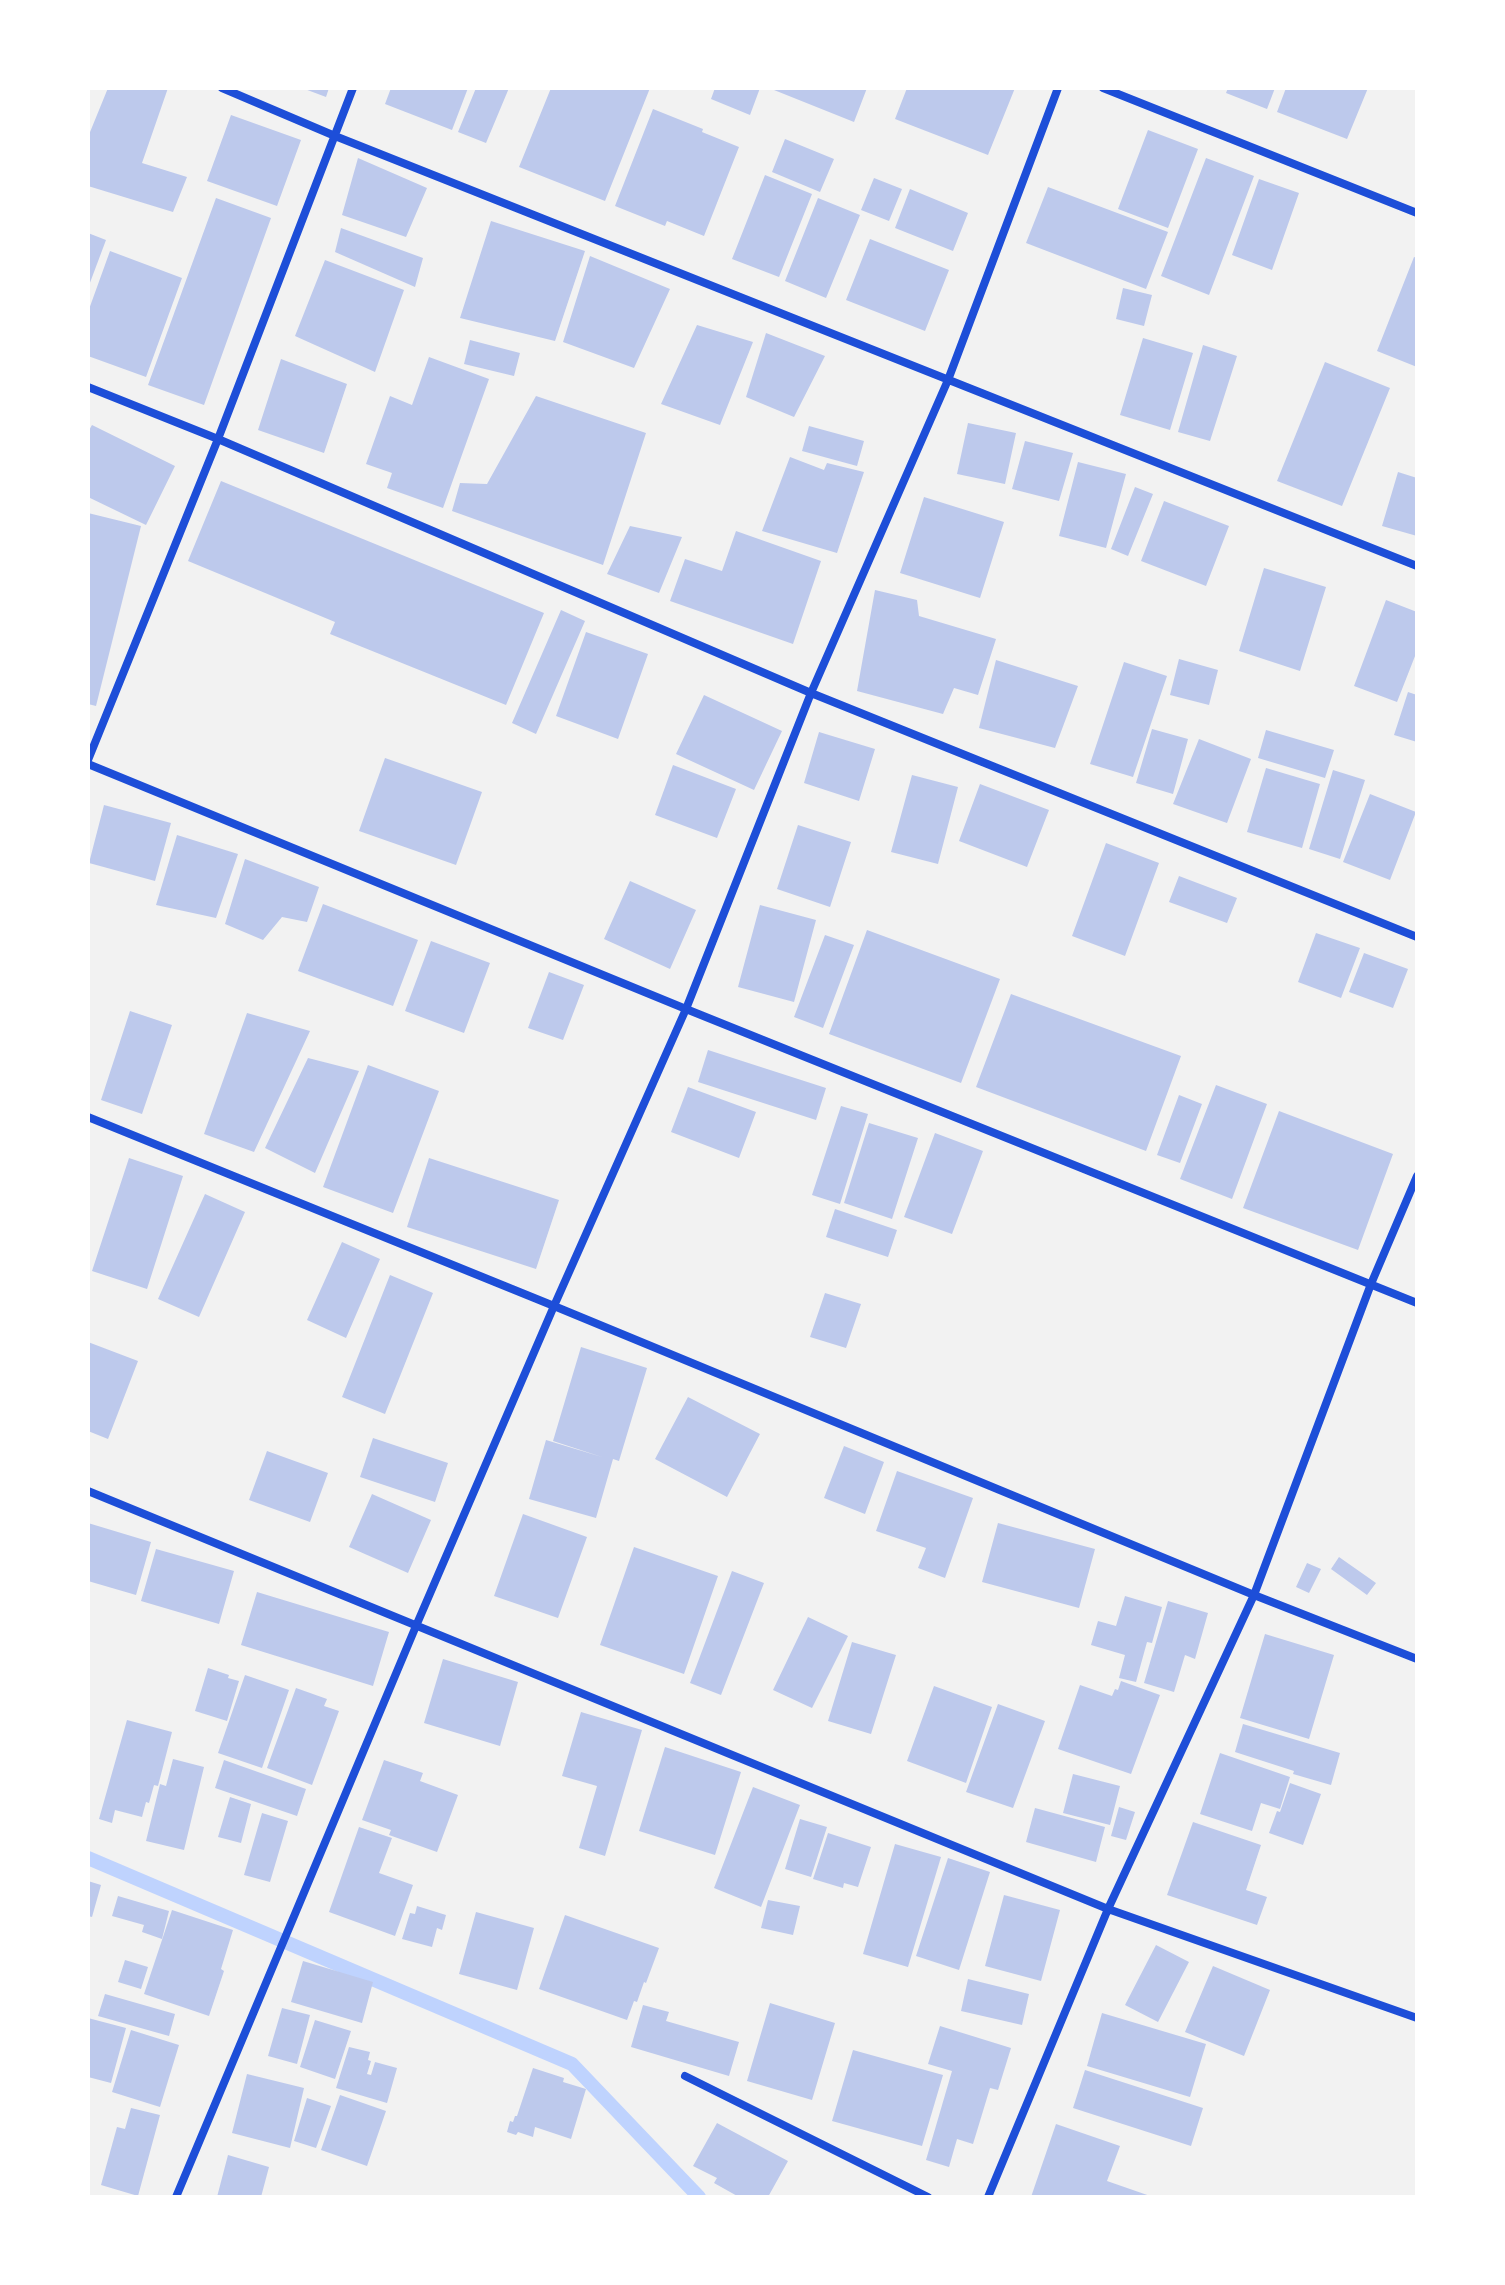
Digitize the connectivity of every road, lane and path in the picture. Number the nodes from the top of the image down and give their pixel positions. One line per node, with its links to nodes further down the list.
1 (222, 88): 5 (street)
2 (353, 88): 5 (street)
3 (1058, 88): 7 (street)
4 (1103, 88): 6 (street)
5 (335, 136): 7 (street); 9 (street)
6 (1417, 213)
7 (948, 380): 10 (street); 11 (street)
8 (88, 387): 9 (street)
9 (218, 439): 11 (street); 12 (street)
10 (1417, 566)
11 (811, 693): 13 (street); 14 (street)
12 (88, 762): 14 (street)
13 (1417, 937)
14 (686, 1009): 17 (street); 19 (street)
15 (88, 1117): 19 (street)
16 (1417, 1176): 17 (street)
17 (1371, 1284): 18 (street); 21 (street)
18 (1417, 1303)
19 (554, 1306): 21 (street); 22 (street)
20 (88, 1491): 22 (street)
21 (1254, 1595): 23 (street); 24 (street)
22 (416, 1626): 24 (street); 27 (street)
23 (1417, 1659)
24 (1108, 1909): 25 (street); 29 (street)
25 (1417, 2018)
26 (685, 2076): 28 (street)
27 (176, 2197)
28 (928, 2197)
29 (988, 2197)

